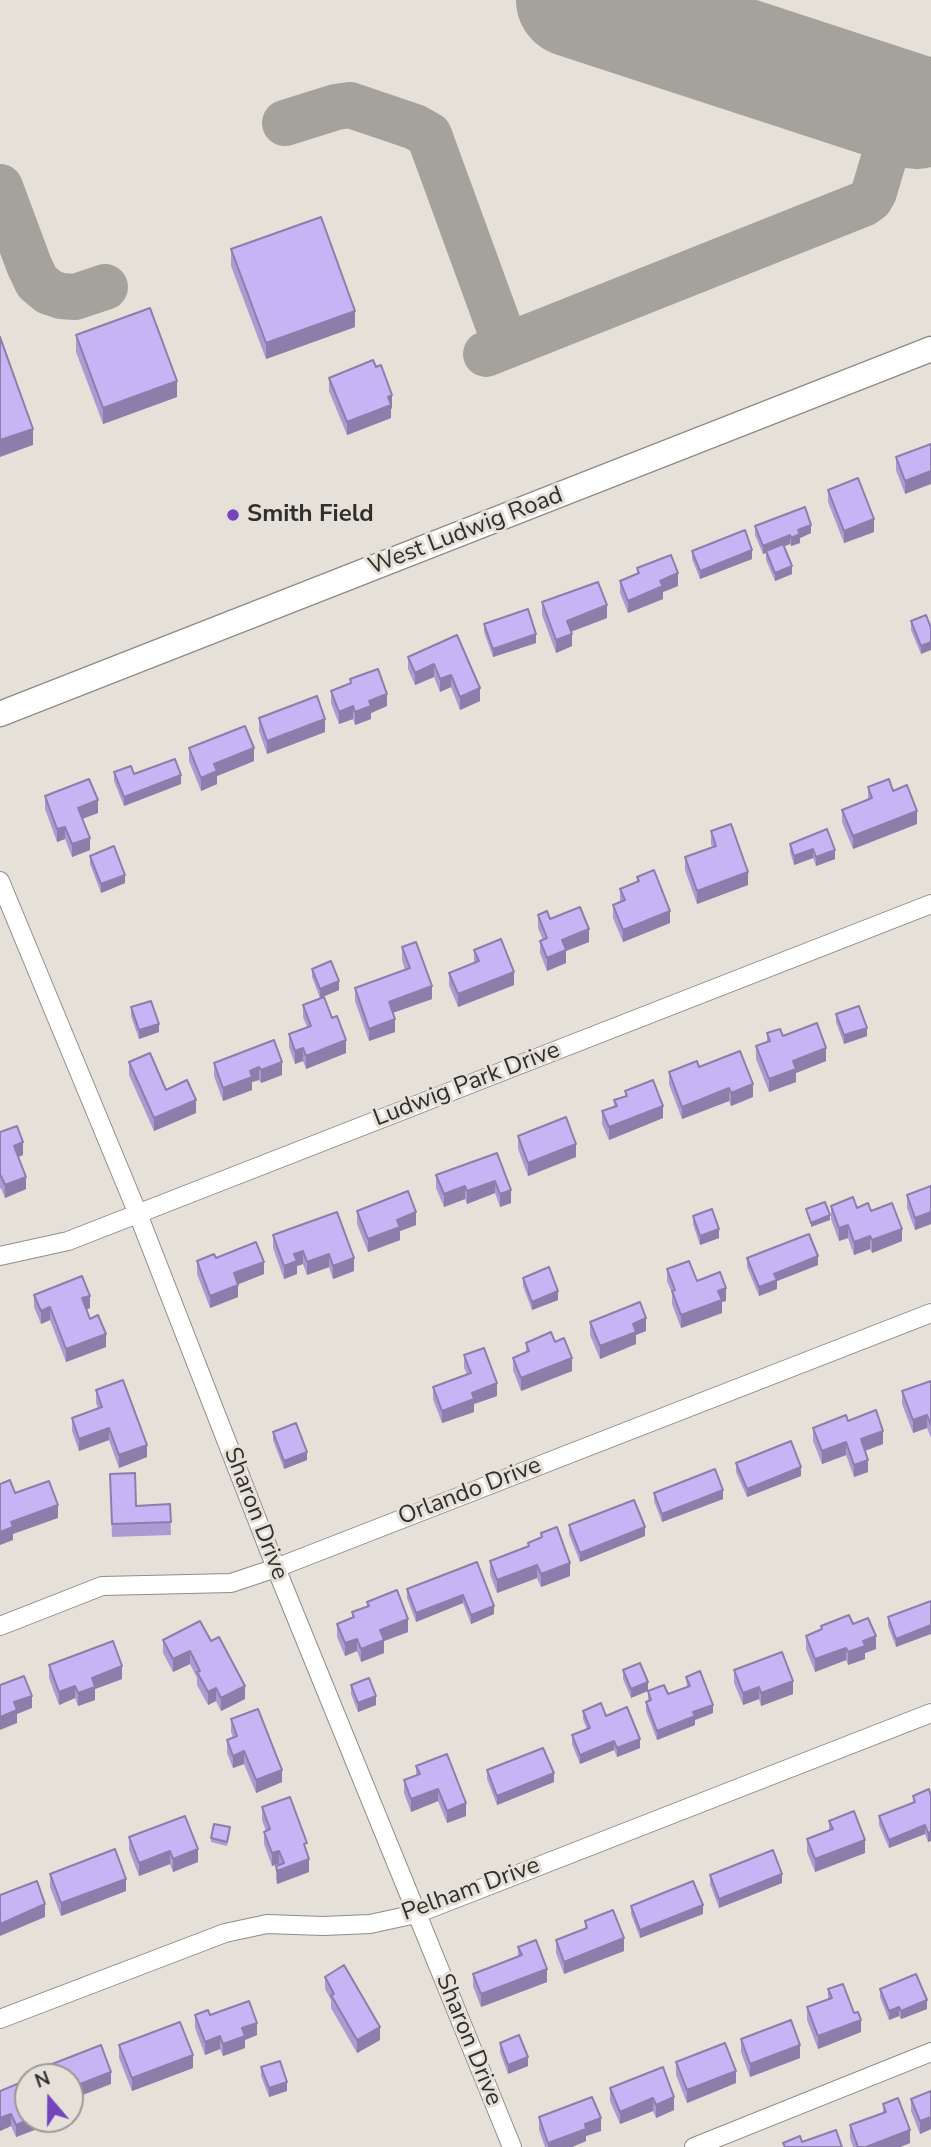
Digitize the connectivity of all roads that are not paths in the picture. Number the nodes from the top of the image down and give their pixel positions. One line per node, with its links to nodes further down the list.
1 (931, 349): 2 (main road, West Ludwig Road)
2 (0, 714)
3 (0, 881): 5 (street, Sharon Drive)
4 (931, 904): 5 (street, Ludwig Park Drive)
5 (138, 1214): 6 (street, Ludwig Park Drive); 8 (street, Sharon Drive)
6 (0, 1256)
7 (931, 1313): 8 (street, Orlando Drive)
8 (276, 1568): 9 (street, Orlando Drive); 11 (street, Sharon Drive)
9 (0, 1626)
10 (931, 1713): 11 (street, Pelham Drive)
11 (416, 1914): 12 (street, Pelham Drive); 14 (street, Sharon Drive)
12 (0, 2019)
13 (931, 2052): 15 (street)
14 (512, 2147)
15 (694, 2147)

